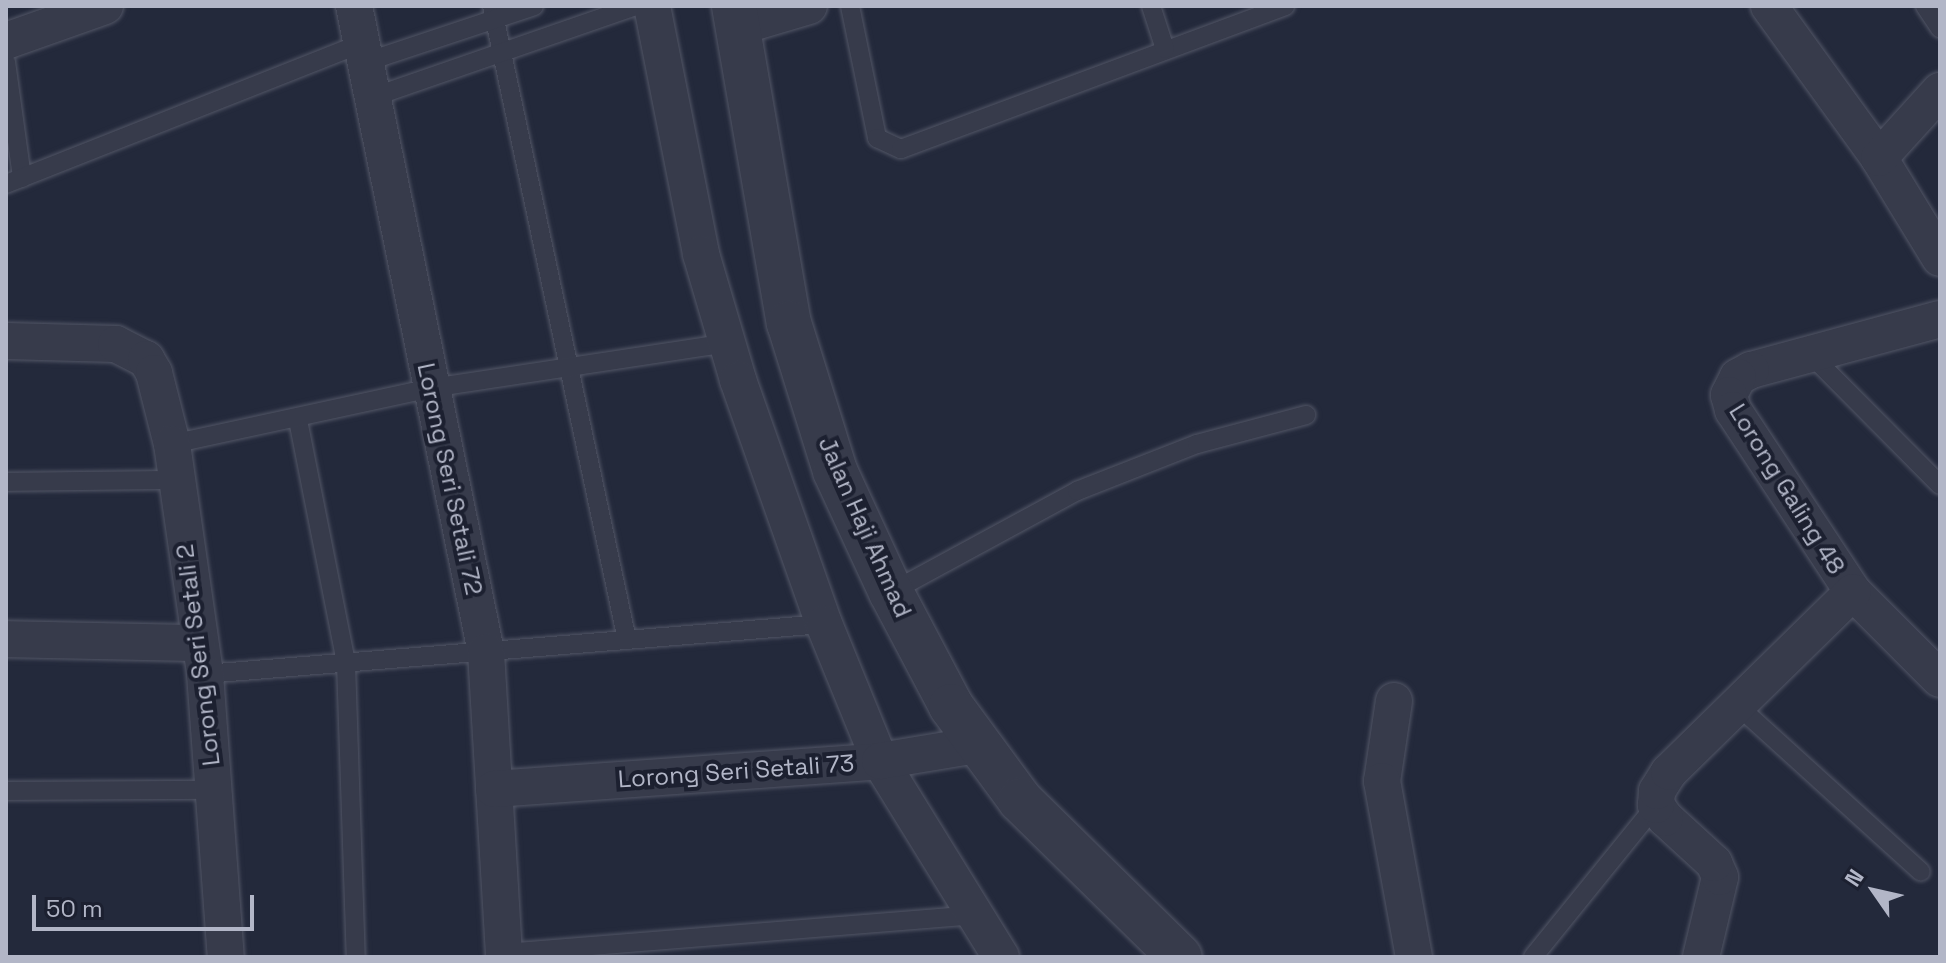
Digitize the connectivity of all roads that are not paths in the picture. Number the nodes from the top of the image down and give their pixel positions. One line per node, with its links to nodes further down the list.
1 (105, 6): 15 (street)
2 (354, 6): 17 (street, Lorong Seri Setali 72)
3 (534, 6): 12 (lane)
4 (636, 6): 18 (lane)
5 (652, 6): 27 (street)
6 (809, 6): 13 (street)
7 (850, 6): 16 (lane)
8 (1151, 6): 16 (lane)
9 (1285, 6): 16 (lane)
10 (1769, 6): 22 (street)
11 (1925, 6): 14 (lane)
12 (494, 12): 17 (lane); 18 (lane)
13 (736, 17): 37 (street, Jalan Haji Ahmad)
14 (1940, 28)
15 (6, 41)
16 (1165, 49)
17 (364, 52): 21 (street, Lorong Seri Setali 72); 23 (lane)
18 (503, 53): 21 (lane); 29 (lane)
19 (6, 62): 23 (lane)
20 (1940, 91): 22 (street)
21 (373, 97): 30 (street, Lorong Seri Setali 72)
22 (1879, 158): 24 (street)
23 (14, 181)
24 (1940, 258)
25 (1940, 319): 28 (street, Lorong Galing 48)
26 (6, 341): 33 (street, Lorong Seri Setali 2)
27 (727, 343): 29 (lane); 39 (street)
28 (1811, 355): 36 (lane); 38 (street, Lorong Galing 48)
29 (569, 367): 30 (lane); 41 (lane)
30 (431, 388): 32 (lane); 42 (street, Lorong Seri Setali 72)
31 (1306, 415): 37 (lane)
32 (298, 420): 33 (lane); 44 (lane)
33 (172, 444): 34 (street, Lorong Seri Setali 2)
34 (177, 480): 35 (lane); 43 (street, Lorong Seri Setali 2)
35 (6, 482)
36 (1940, 485)
37 (891, 592): 48 (street, Jalan Haji Ahmad)
38 (1853, 592): 45 (street, Lorong Galing 48); 47 (street)
39 (824, 624): 41 (lane); 49 (street)
40 (6, 639): 43 (street)
41 (627, 640): 42 (lane)
42 (486, 652): 44 (lane); 50 (street, Lorong Seri Setali 72)
43 (201, 659): 44 (lane); 51 (street, Lorong Seri Setali 2)
44 (346, 663): 59 (lane)
45 (1940, 679)
46 (1394, 701): 62 (street)
47 (1737, 705): 53 (street); 54 (lane)
48 (977, 745): 49 (street, Lorong Seri Setali 73); 61 (street, Jalan Haji Ahmad)
49 (880, 761): 50 (street, Lorong Seri Setali 73); 55 (street)
50 (494, 789): 56 (street, Lorong Seri Setali 72)
51 (214, 790): 52 (lane); 58 (street, Lorong Seri Setali 2)
52 (6, 791)
53 (1656, 805): 63 (lane); 64 (street)
54 (1921, 872)
55 (976, 915): 56 (lane); 60 (street)
56 (504, 955)
57 (212, 957): 58 (street)
58 (226, 957)
59 (356, 957)
60 (1001, 957)
61 (1180, 957)
62 (1414, 957)
63 (1533, 957)
64 (1701, 957)

